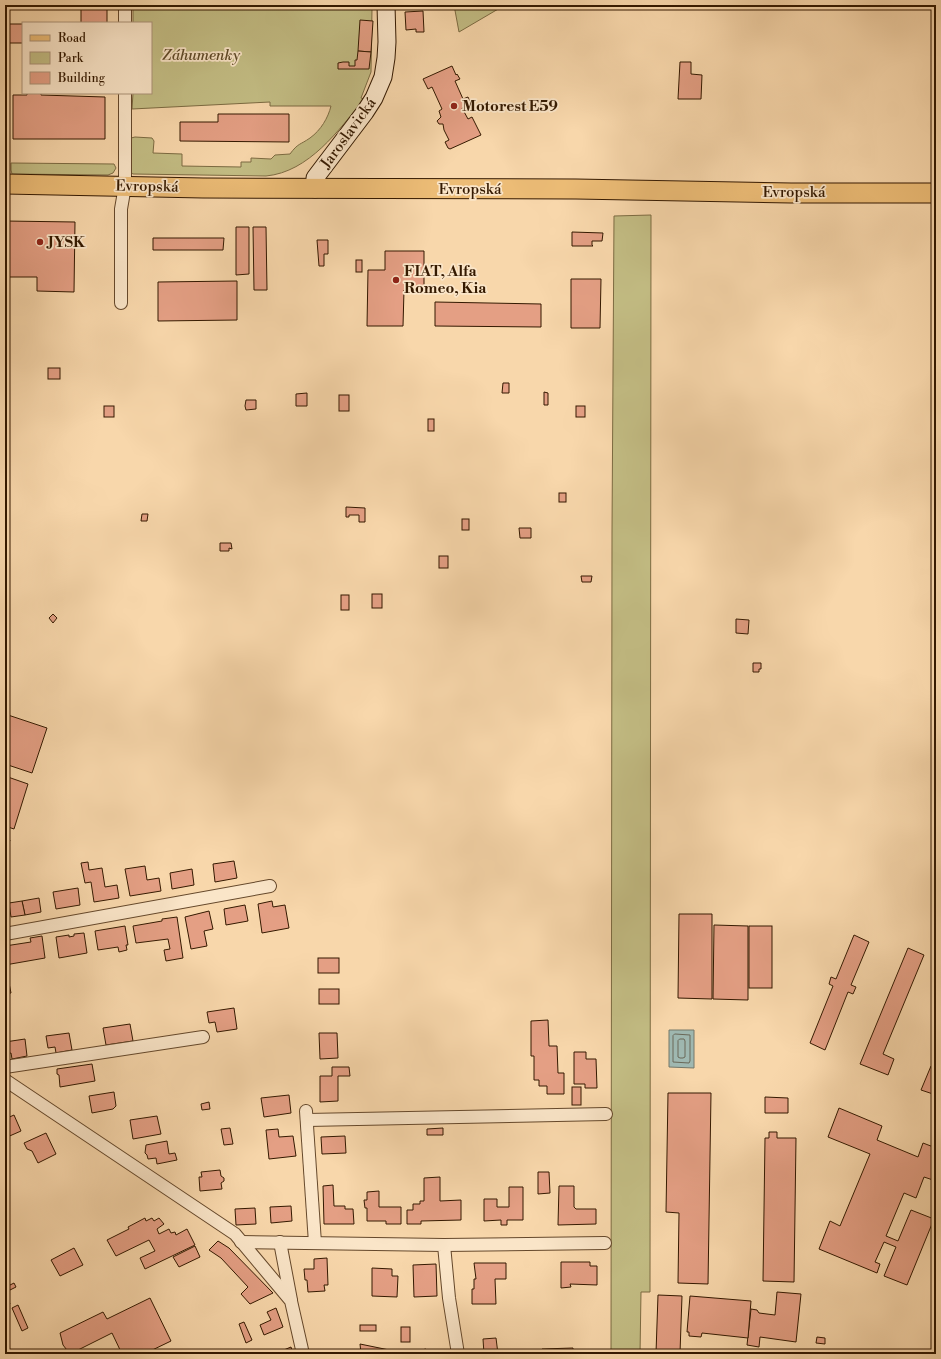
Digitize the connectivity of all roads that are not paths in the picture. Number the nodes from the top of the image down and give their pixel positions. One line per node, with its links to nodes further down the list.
1 (125, 5): 3 (street)
2 (386, 5): 7 (street, Jaroslavická)
3 (125, 22)
4 (125, 94): 6 (street)
5 (5, 184): 6 (main road, Evropská)
6 (125, 186): 7 (main road, Evropská); 9 (street)
7 (315, 189): 8 (main road, Evropská)
8 (936, 193)
9 (121, 303)
10 (270, 886): 11 (street)
11 (5, 934)
12 (203, 1037): 13 (street)
13 (5, 1067)
14 (5, 1080): 16 (street)
15 (606, 1114): 18 (street)
16 (242, 1242): 17 (street); 21 (street)
17 (280, 1242): 18 (street); 21 (street)
18 (314, 1243): 20 (street)
19 (605, 1243): 20 (street)
20 (444, 1245): 23 (street)
21 (291, 1301): 22 (street)
22 (303, 1354)
23 (458, 1354)

